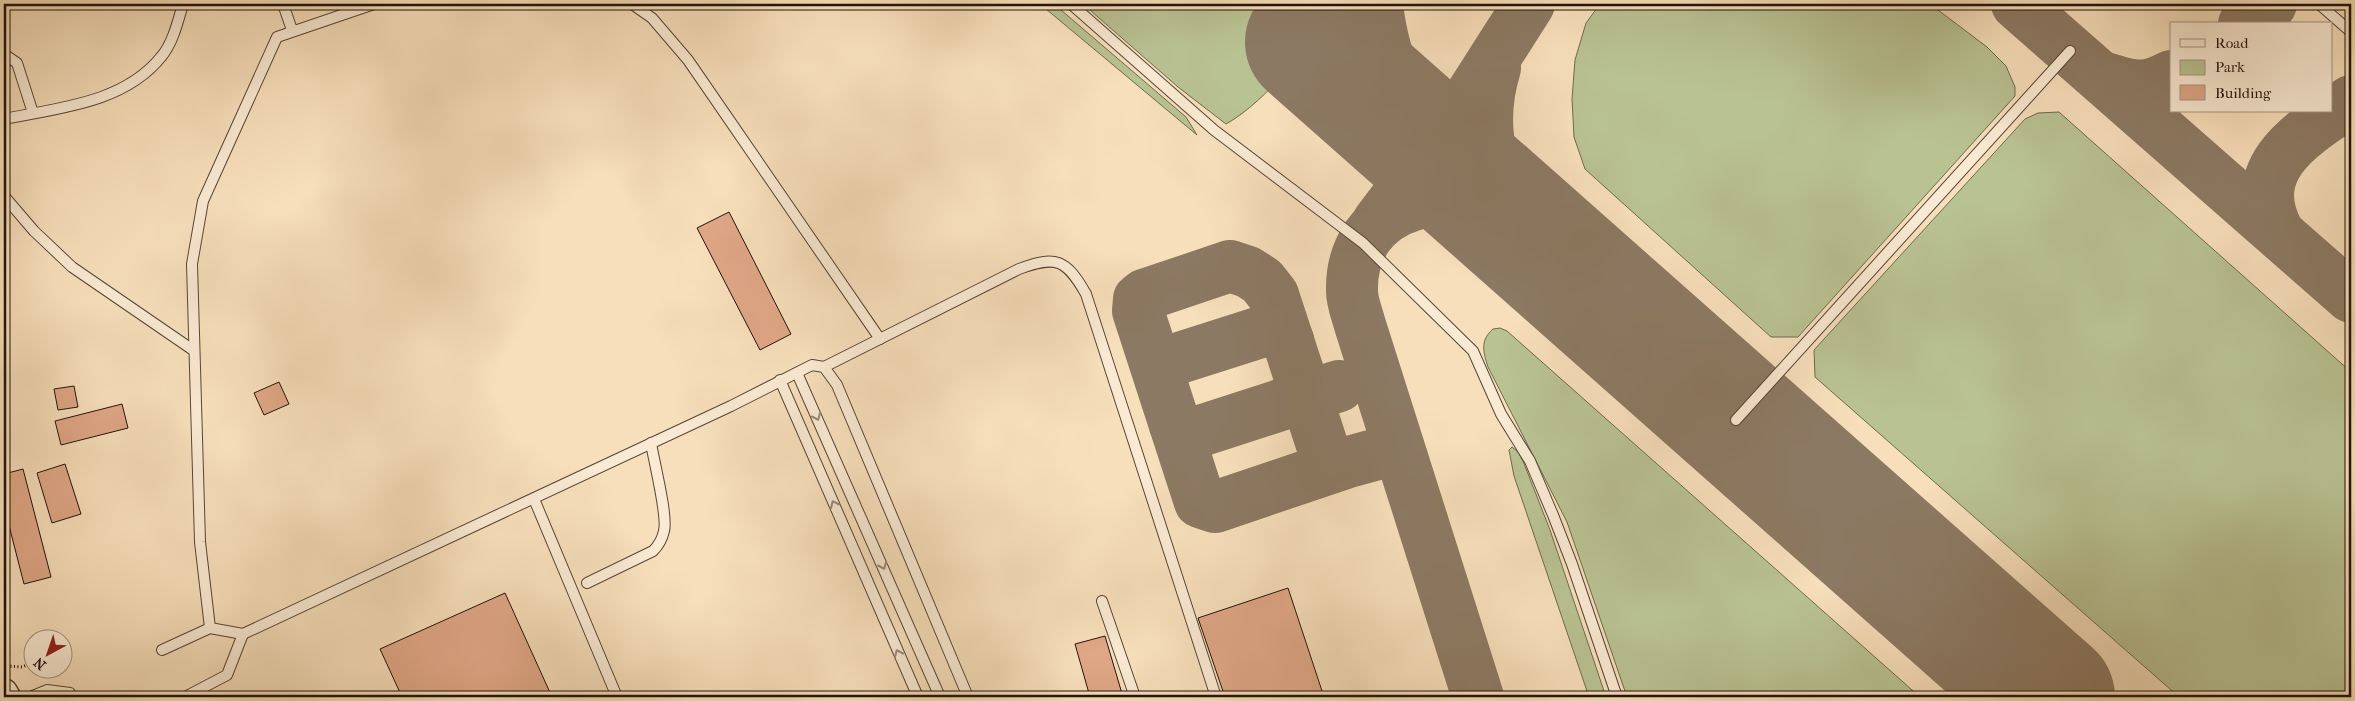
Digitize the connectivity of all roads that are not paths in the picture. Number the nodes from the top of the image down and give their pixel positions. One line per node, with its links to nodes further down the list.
1 (183, 4): 11 (lane)
2 (283, 4): 7 (lane)
3 (374, 4): 7 (lane)
4 (632, 4): 14 (lane)
5 (1071, 4): 38 (lane)
6 (2319, 4): 8 (lane)
7 (292, 30): 15 (lane)
8 (2351, 32)
9 (2070, 51): 19 (lane)
10 (4, 54): 11 (lane)
11 (33, 113): 12 (lane)
12 (4, 119)
13 (4, 196): 15 (lane)
14 (880, 339): 16 (lane); 37 (lane)
15 (193, 350): 24 (lane)
16 (824, 367): 17 (lane); 35 (lane)
17 (797, 372): 18 (lane); 34 (lane, one-way to 34)
18 (780, 380): 20 (lane); 33 (lane, one-way to 18)
19 (1736, 420)
20 (650, 443): 21 (lane); 22 (lane)
21 (534, 499): 25 (lane); 32 (lane)
22 (587, 583)
23 (1102, 601): 36 (lane)
24 (210, 628): 25 (lane); 26 (lane)
25 (243, 634): 31 (lane)
26 (162, 650)
27 (4, 692): 29 (street)
28 (71, 693): 30 (lane)
29 (7, 697)
30 (30, 697)
31 (185, 697)
32 (618, 697)
33 (918, 697)
34 (940, 697)
35 (968, 697)
36 (1135, 697)
37 (1216, 697)
38 (1617, 697)

